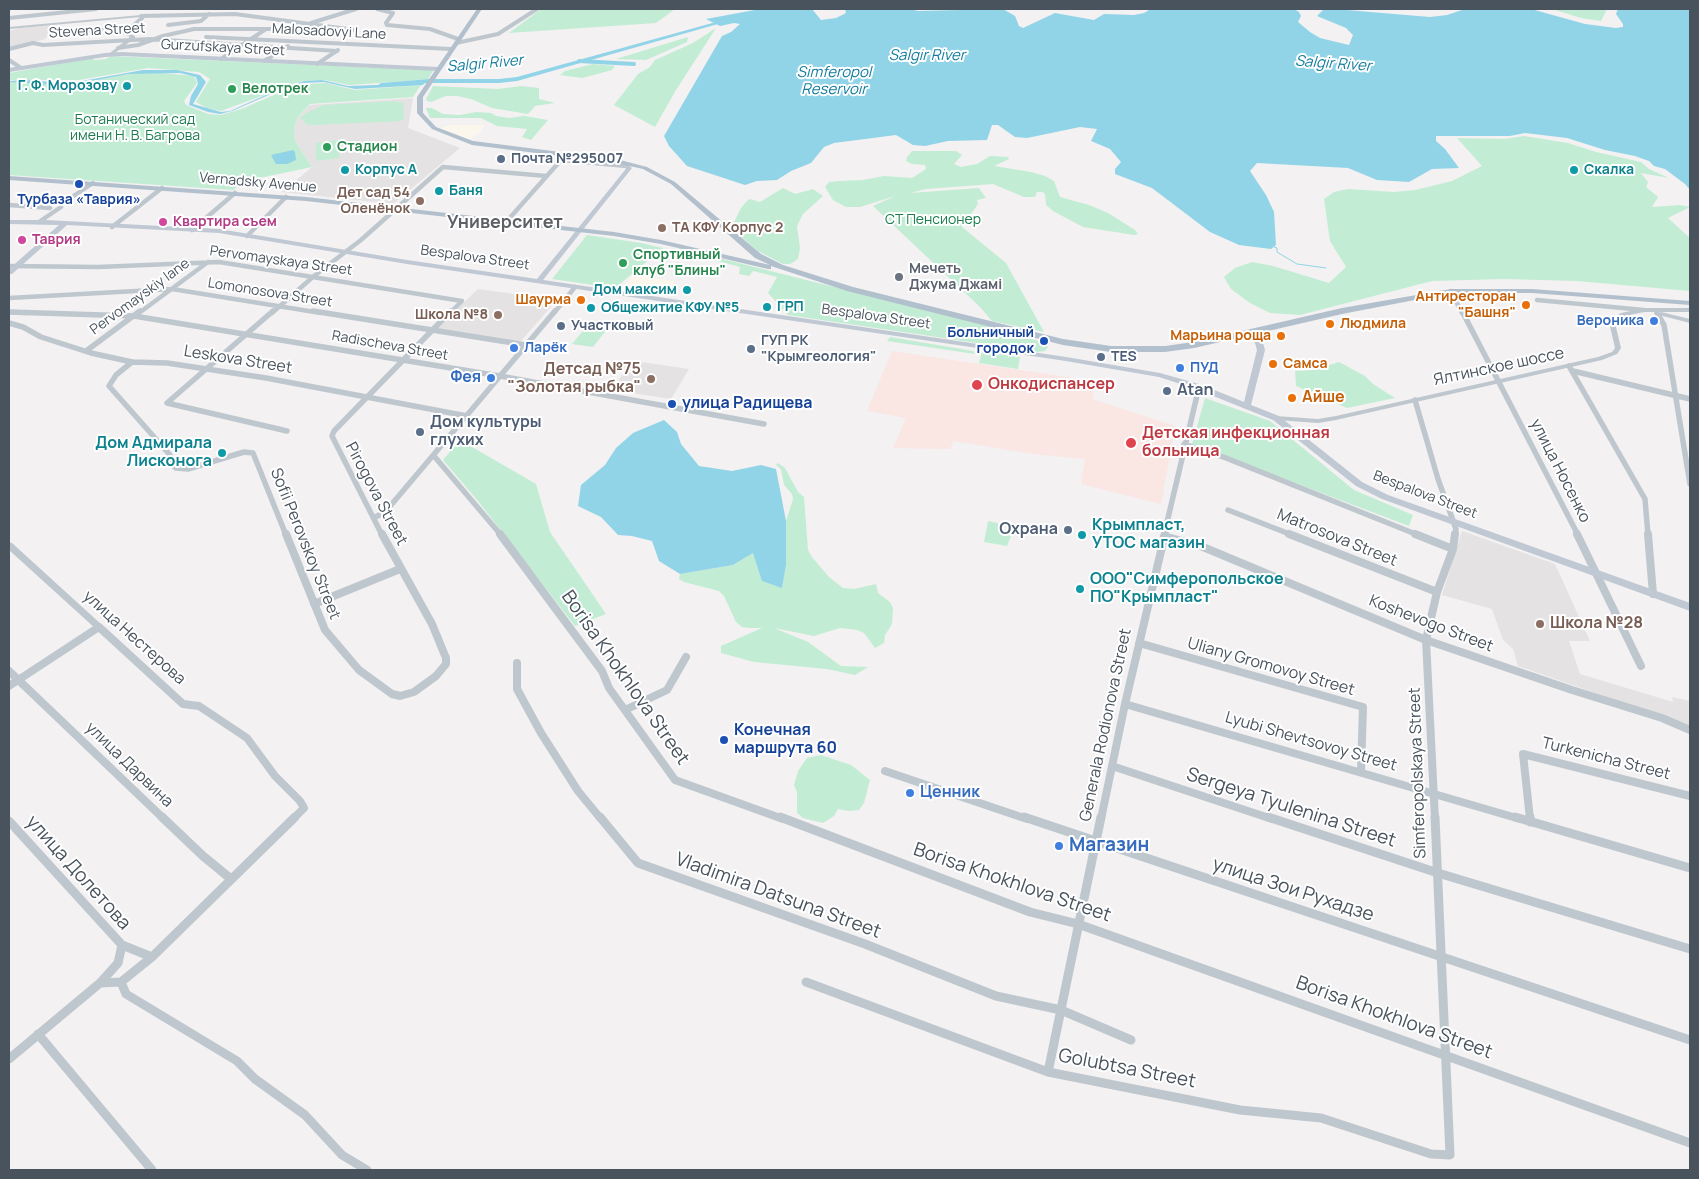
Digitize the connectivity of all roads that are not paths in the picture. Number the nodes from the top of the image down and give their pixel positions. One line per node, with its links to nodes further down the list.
1 (96, 9): 13 (street)
2 (160, 9): 10 (street)
3 (195, 9): 10 (street)
4 (356, 9): 15 (street)
5 (377, 9): 9 (street)
6 (392, 9): 9 (street)
7 (479, 9): 28 (main road)
8 (537, 9): 28 (street)
9 (385, 10): 28 (street)
10 (154, 14): 11 (street); 12 (street)
11 (209, 14): 14 (street); 15 (street)
12 (144, 16): 17 (street); 18 (street)
13 (9, 18)
14 (201, 21): 16 (street); 19 (street)
15 (309, 24): 22 (street)
16 (168, 25)
17 (9, 28)
18 (130, 28): 23 (street); 26 (street)
19 (194, 29): 20 (street); 27 (street)
20 (266, 29): 21 (street); 25 (street)
21 (276, 29)
22 (355, 30)
23 (50, 33)
24 (206, 37): 25 (street, Malosadovyi Lane)
25 (250, 39): 29 (street, Malosadovyi Lane); 31 (street)
26 (128, 40): 27 (street, Stevena Street); 33 (street); 34 (street, Stevena Street)
27 (154, 40): 31 (street, Stevena Street); 33 (street)
28 (457, 41): 35 (main road)
29 (297, 42): 30 (street, Malosadovyi Lane); 32 (street)
30 (350, 43): 35 (street, Malosadovyi Lane); 36 (street)
31 (243, 44): 32 (street, Stevena Street); 38 (street)
32 (287, 47): 36 (street, Stevena Street); 40 (street)
33 (118, 48): 37 (street)
34 (9, 49)
35 (451, 50): 43 (main road)
36 (337, 51): 41 (street)
37 (112, 54): 38 (main road, Gurzufskaya Street); 42 (main road, Gurzufskaya Street)
38 (221, 59): 40 (main road, Gurzufskaya Street)
39 (9, 60): 42 (street)
40 (264, 61): 41 (main road, Gurzufskaya Street)
41 (317, 64): 43 (main road, Gurzufskaya Street)
42 (21, 68): 44 (main road, Gurzufskaya Street)
43 (438, 69): 45 (main road)
44 (9, 70)
45 (628, 164): 46 (street); 63 (main road); 69 (main road); 71 (main road)
46 (546, 176): 56 (street); 57 (street)
47 (9, 178): 48 (main road, Vernadsky Avenue)
48 (93, 183): 49 (main road, Vernadsky Avenue); 51 (street)
49 (162, 188): 50 (main road, Vernadsky Avenue); 61 (street)
50 (234, 193): 52 (main road, Vernadsky Avenue); 62 (street)
51 (72, 197)
52 (286, 197): 56 (main road, Vernadsky Avenue); 64 (street)
53 (9, 205): 55 (street)
54 (61, 207): 59 (street)
55 (50, 208)
56 (397, 208): 57 (main road, Vernadsky Avenue); 65 (street)
57 (507, 221): 63 (main road, Vernadsky Avenue)
58 (9, 222): 59 (main road, Bespalova Street)
59 (39, 222): 60 (main road, Bespalova Street)
60 (65, 224): 61 (main road, Bespalova Street); 68 (main road)
61 (112, 227): 62 (main road, Bespalova Street)
62 (192, 230): 64 (main road, Bespalova Street)
63 (583, 230): 69 (main road, Vernadsky Avenue); 73 (main road)
64 (247, 236): 65 (main road, Bespalova Street)
65 (345, 252): 72 (street); 73 (main road, Bespalova Street)
66 (208, 261): 68 (street, Pervomayskaya Street); 72 (street, Pervomayskaya Street); 76 (street, Pervomayskiy lane)
67 (9, 266): 68 (street, Pervomayskaya Street)
68 (17, 266): 70 (main road)
69 (768, 268): 71 (main road, Vernadsky Avenue); 74 (main road)
70 (9, 272)
71 (797, 273): 74 (main road)
72 (314, 276): 79 (street, Pervomayskaya Street); 82 (street)
73 (541, 282): 75 (main road, Bespalova Street)
74 (831, 284): 91 (main road)
75 (575, 287): 93 (street); 101 (main road, Bespalova Street)
76 (172, 289): 78 (street, Lomonosova Street); 82 (street, Lomonosova Street); 87 (street, Pervomayskiy lane)
77 (1451, 291): 81 (main road); 91 (main road); 100 (street, улица Носенко)
78 (9, 298)
79 (460, 299): 90 (street, Pirogova Street)
80 (1536, 300): 83 (street)
81 (1690, 303)
82 (281, 306): 90 (street, Lomonosova Street); 92 (street)
83 (1644, 310): 84 (street, Ялтинское шоссе); 86 (street); 98 (street, Ялтинское шоссе)
84 (1690, 310)
85 (9, 312): 87 (street, Radischeva Street)
86 (1657, 313): 88 (street); 102 (street)
87 (134, 316): 92 (street, Radischeva Street); 94 (street, Pervomayskiy lane)
88 (1690, 321)
89 (9, 323): 94 (street, Leskova Street)
90 (431, 330): 93 (street, Lomonosova Street); 95 (street, Pirogova Street)
91 (1250, 332): 106 (main road)
92 (250, 333): 95 (street, Radischeva Street); 97 (street)
93 (526, 345): 99 (street)
94 (86, 351): 96 (street, Leskova Street)
95 (403, 360): 99 (street, Radischeva Street); 103 (street, Pirogova Street)
96 (132, 362): 97 (street, Leskova Street); 126 (street, Sofii Perovskoy Street)
97 (208, 368): 103 (street, Leskova Street); 112 (street)
98 (1571, 369): 100 (street, Ялтинское шоссе); 102 (street); 125 (street)
99 (500, 376): 107 (street); 110 (street, Radischeva Street)
100 (1499, 382): 105 (street, Ялтинское шоссе); 123 (street, улица Носенко)
101 (1199, 387): 106 (main road, Bespalova Street); 113 (street, Generala Rodionova Street)
102 (1676, 396): 104 (street); 115 (street)
103 (368, 397): 107 (street, Leskova Street); 117 (street, Pirogova Street)
104 (1690, 399)
105 (1414, 400): 109 (street, Ялтинское шоссе); 118 (street, Simferopolskaya Street)
106 (1247, 406): 108 (main road, Bespalova Street)
107 (467, 416): 114 (street)
108 (1276, 418): 109 (street, Ялтинское шоссе); 111 (main road, Bespalova Street)
109 (1294, 419): 111 (street)
110 (764, 424)
111 (1287, 426): 118 (main road, Bespalova Street)
112 (287, 431)
113 (1184, 444): 119 (street, Generala Rodionova Street); 121 (street)
114 (434, 456): 117 (street); 139 (street, Borisa Khokhlova Street)
115 (1690, 484)
116 (1228, 510): 124 (street, Matrosova Street)
117 (374, 518): 122 (street, Pirogova Street)
118 (1452, 521): 121 (street, Simferopolskaya Street); 123 (main road, Bespalova Street)
119 (1164, 536): 130 (street, Koshevogo Street); 131 (street, Generala Rodionova Street)
120 (9, 545): 129 (street, улица Нестерова)
121 (1453, 549): 124 (street, Simferopolskaya Street)
122 (400, 569): 126 (street); 128 (street, Pirogova Street)
123 (1598, 574): 125 (main road, Bespalova Street); 134 (street, улица Носенко)
124 (1436, 592): 130 (street, Simferopolskaya Street)
125 (1653, 594): 127 (main road, Bespalova Street)
126 (314, 604): 128 (street, Sofii Perovskoy Street)
127 (1690, 607)
128 (432, 624)
129 (100, 627): 136 (street); 151 (street, улица Нестерова)
130 (1426, 640): 140 (street, Koshevogo Street); 144 (street, Simferopolskaya Street)
131 (1139, 643): 138 (street, Generala Rodionova Street); 143 (street, Uliany Gromovoy Street)
132 (686, 657): 139 (street)
133 (517, 663): 160 (street, Vladimira Datsuna Street)
134 (1641, 666)
135 (9, 671): 136 (street, улица Дарвина)
136 (18, 680): 137 (street); 151 (street, улица Дарвина)
137 (9, 686)
138 (1126, 704): 141 (street, Generala Rodionova Street); 143 (street, Lyubi Shevtsovoy Street)
139 (625, 710): 152 (street, Borisa Khokhlova Street)
140 (1690, 730)
141 (1112, 766): 148 (street, Generala Rodionova Street); 150 (street, Sergeya Tyulenina Street)
142 (885, 771): 148 (street, улица Зои Рухадзе)
143 (1361, 771): 144 (street, Lyubi Shevtsovoy Street)
144 (1434, 794): 147 (street, Lyubi Shevtsovoy Street); 150 (street, Simferopolskaya Street)
145 (1690, 796): 147 (street, Turkenicha Street)
146 (9, 821): 153 (street, улица Долетова)
147 (1530, 822): 149 (street, Lyubi Shevtsovoy Street)
148 (1096, 842): 152 (street, Generala Rodionova Street); 155 (street, улица Зои Рухадзе)
149 (1690, 868)
150 (1438, 873): 154 (street, Sergeya Tyulenina Street); 155 (street, Simferopolskaya Street)
151 (231, 878): 156 (street)
152 (1078, 924): 160 (street, Generala Rodionova Street); 164 (street, Borisa Khokhlova Street)
153 (122, 945): 156 (street, улица Долетова); 159 (street)
154 (1690, 949)
155 (1442, 956): 163 (street, улица Зои Рухадзе); 164 (street, Simferopolskaya Street)
156 (152, 957): 157 (street)
157 (121, 982): 159 (street); 170 (street)
158 (806, 982): 166 (street, Golubtsa Street)
159 (100, 983): 161 (street)
160 (1061, 1010): 162 (street, Vladimira Datsuna Street); 166 (street, Generala Rodionova Street)
161 (38, 1034): 165 (street); 169 (street)
162 (1131, 1040)
163 (1690, 1040)
164 (1447, 1056): 167 (street, Borisa Khokhlova Street); 168 (street, Simferopolskaya Street)
165 (9, 1058)
166 (1048, 1072): 168 (street, Golubtsa Street)
167 (1690, 1142)
168 (1450, 1155)
169 (152, 1170)
170 (367, 1170)

